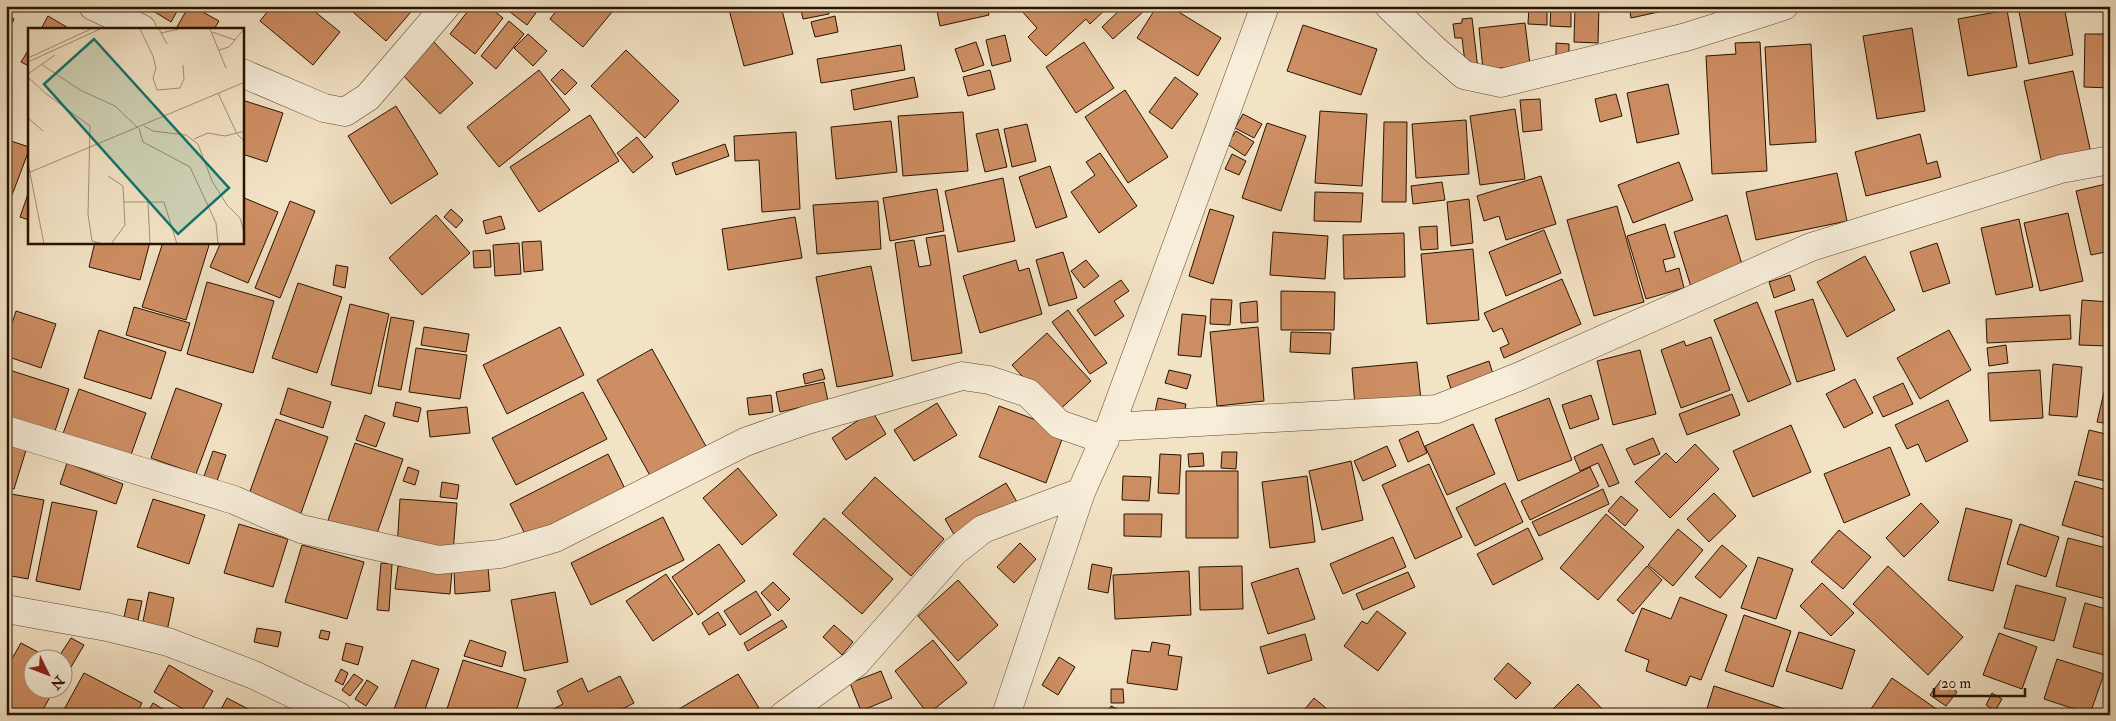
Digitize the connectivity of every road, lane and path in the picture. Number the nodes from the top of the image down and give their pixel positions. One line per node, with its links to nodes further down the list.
1 (93, 6): 6 (street)
2 (446, 6): 7 (street)
3 (1265, 6): 10 (street)
4 (1389, 6): 5 (street)
5 (1784, 6)
6 (140, 28)
7 (244, 74)
8 (2110, 160): 10 (street)
9 (6, 430): 10 (street)
10 (1107, 433): 11 (street)
11 (1081, 492): 14 (street); 15 (street)
12 (6, 609): 13 (street)
13 (337, 715)
14 (784, 715)
15 (1006, 715)

